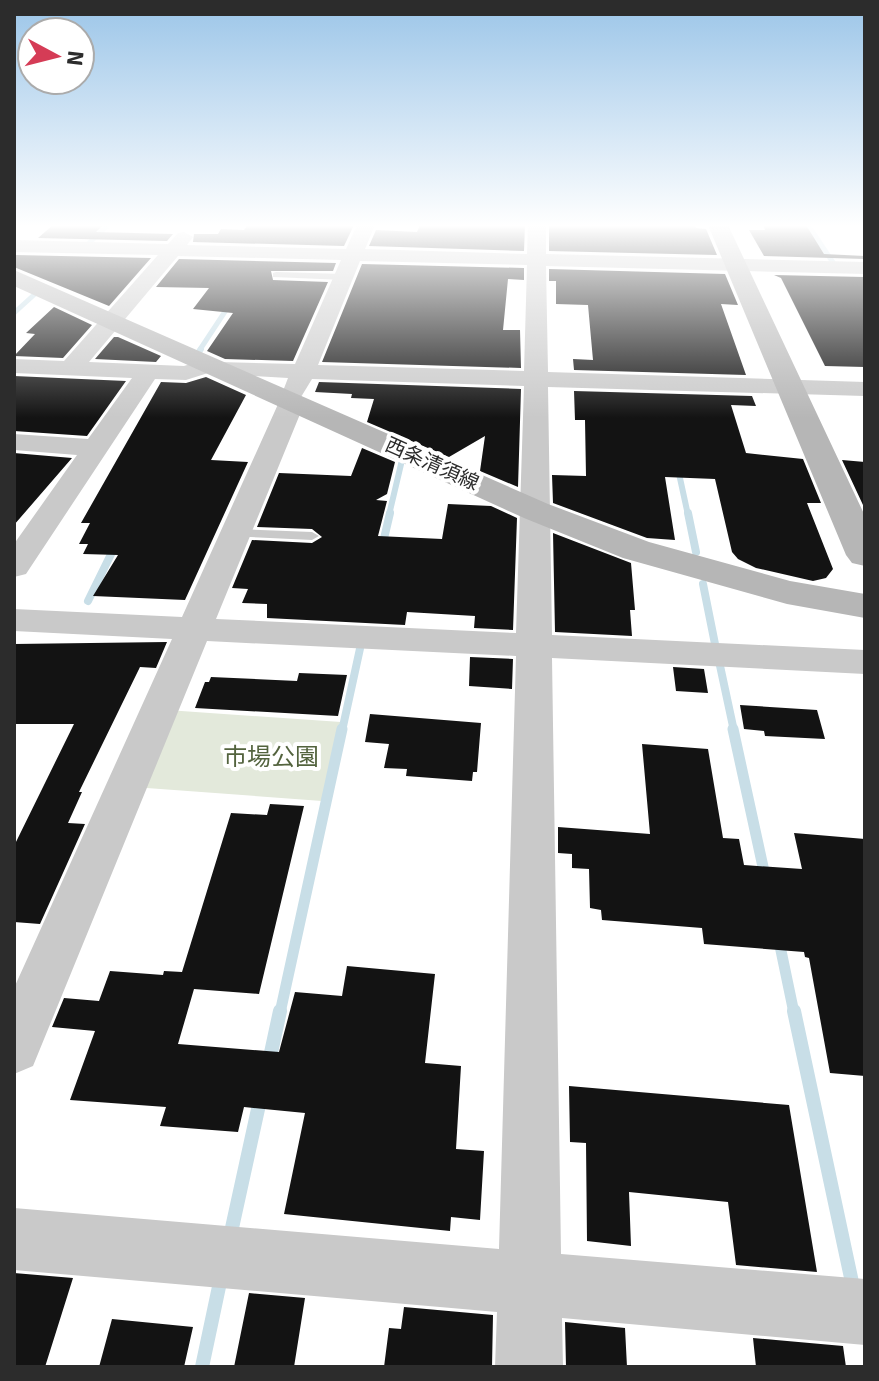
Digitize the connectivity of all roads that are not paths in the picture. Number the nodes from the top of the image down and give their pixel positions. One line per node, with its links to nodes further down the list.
1 (42, 289): 6 (main road, 西条清須線)
2 (139, 289): 6 (street)
3 (339, 289): 10 (street)
4 (537, 289): 12 (street)
5 (747, 289): 13 (main road)
6 (112, 321): 8 (main road, 西条清須線); 9 (street)
7 (14, 366): 9 (street)
8 (213, 367): 10 (street); 11 (street); 15 (main road, 西条清須線)
9 (71, 368): 11 (street)
10 (303, 371): 12 (street); 15 (street)
11 (148, 372): 17 (street)
12 (536, 379): 13 (street); 18 (street)
13 (791, 387): 14 (street); 21 (main road)
14 (865, 389)
15 (291, 402): 18 (main road, 西条清須線); 19 (street)
16 (14, 442): 17 (street)
17 (93, 448): 22 (street)
18 (536, 511): 23 (main road, 西条清須線); 26 (street)
19 (235, 533): 20 (lane); 25 (street)
20 (312, 536)
21 (865, 555)
22 (14, 567)
23 (865, 606)
24 (14, 620): 25 (street)
25 (193, 630): 26 (street); 28 (street)
26 (535, 647): 27 (street); 30 (street)
27 (865, 662)
28 (14, 1048)
29 (14, 1239): 30 (street)
30 (530, 1286): 31 (street); 32 (street)
31 (865, 1312)
32 (529, 1367)

